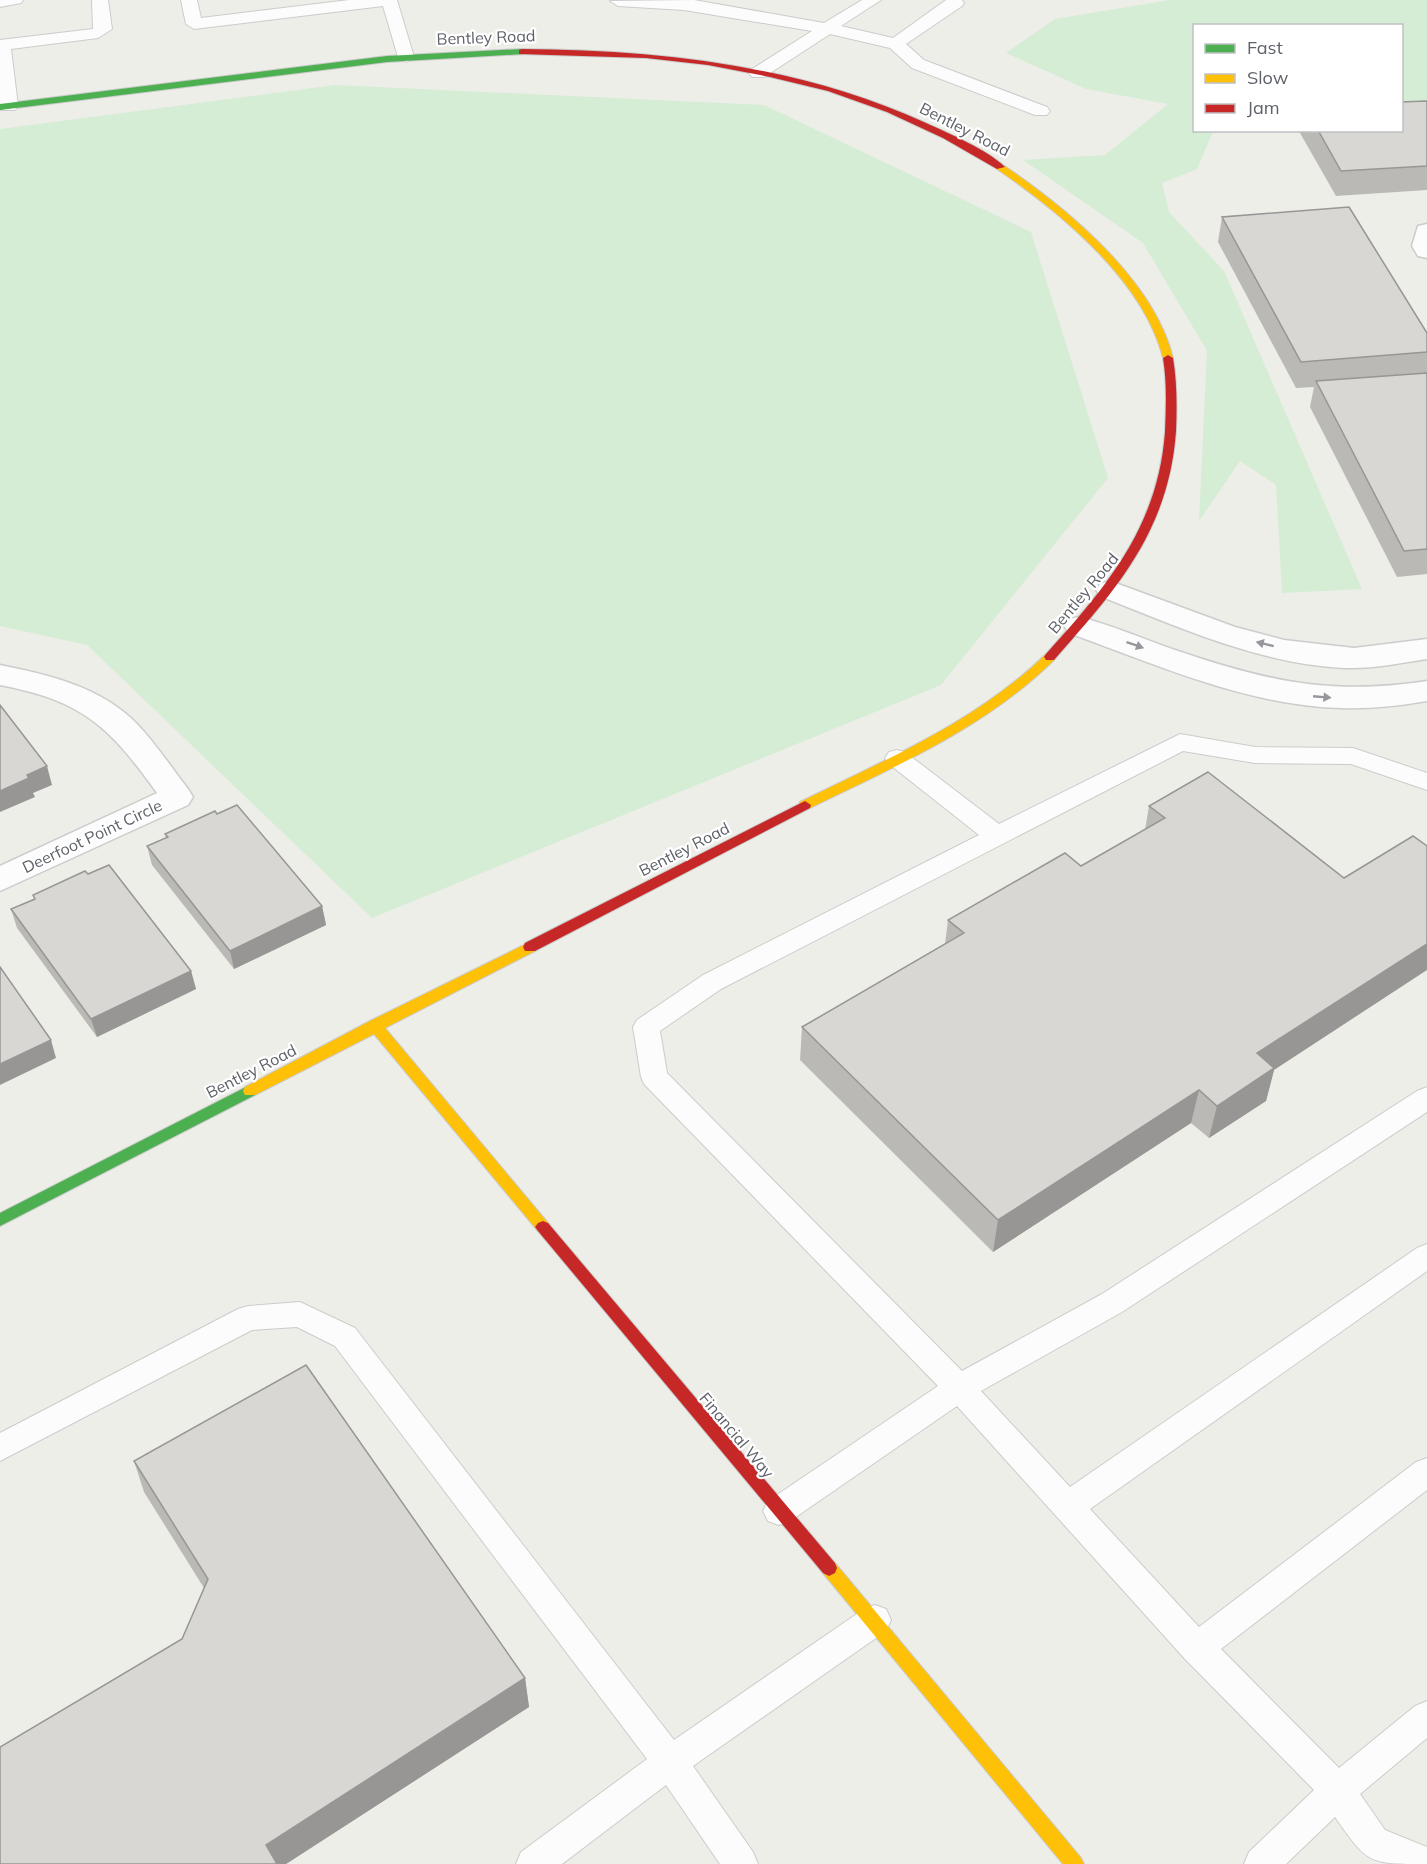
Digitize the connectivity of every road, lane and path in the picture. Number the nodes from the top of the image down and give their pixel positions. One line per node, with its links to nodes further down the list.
1 (15, 0): 8 (lane)
2 (100, 0): 12 (lane)
3 (189, 0): 4 (lane)
4 (389, 0): 13 (lane)
5 (873, 0): 10 (lane)
6 (954, 0): 11 (lane)
7 (618, 1): 9 (lane)
8 (0, 2)
9 (685, 3): 10 (lane)
10 (827, 28): 11 (lane); 14 (lane)
11 (896, 44): 16 (lane)
12 (1, 45): 15 (lane)
13 (406, 57): 14 (street, Bentley Road); 15 (street, Bentley Road)
14 (758, 73): 19 (street, Bentley Road)
15 (4, 107)
16 (1041, 111)
17 (1427, 231): 18 (street)
18 (1427, 251)
19 (1110, 590): 20 (street, Bentley Road); 21 (street, one-way to 19)
20 (1079, 626): 23 (street, one-way to 23); 24 (street, Bentley Road)
21 (1427, 649)
22 (0, 675): 27 (street, Deerfoot Point Circle)
23 (1427, 692)
24 (897, 758): 26 (lane); 28 (street, Bentley Road)
25 (1427, 782): 26 (lane)
26 (997, 836): 32 (lane)
27 (0, 879)
28 (375, 1025): 30 (street, Bentley Road); 36 (street, Financial Way)
29 (1427, 1098): 32 (lane)
30 (0, 1220)
31 (1427, 1256): 35 (lane)
32 (959, 1388): 35 (lane); 36 (lane)
33 (0, 1448): 40 (lane)
34 (1427, 1472): 38 (lane)
35 (1067, 1507): 38 (lane)
36 (779, 1511): 37 (street, Financial Way)
37 (875, 1620): 40 (lane); 44 (street, Financial Way)
38 (1197, 1648): 41 (lane)
39 (1427, 1717): 41 (lane)
40 (670, 1762): 42 (lane); 43 (lane)
41 (1338, 1791): 45 (lane); 46 (lane)
42 (533, 1864)
43 (741, 1864)
44 (1075, 1864)
45 (1261, 1864)
46 (1426, 1864)

